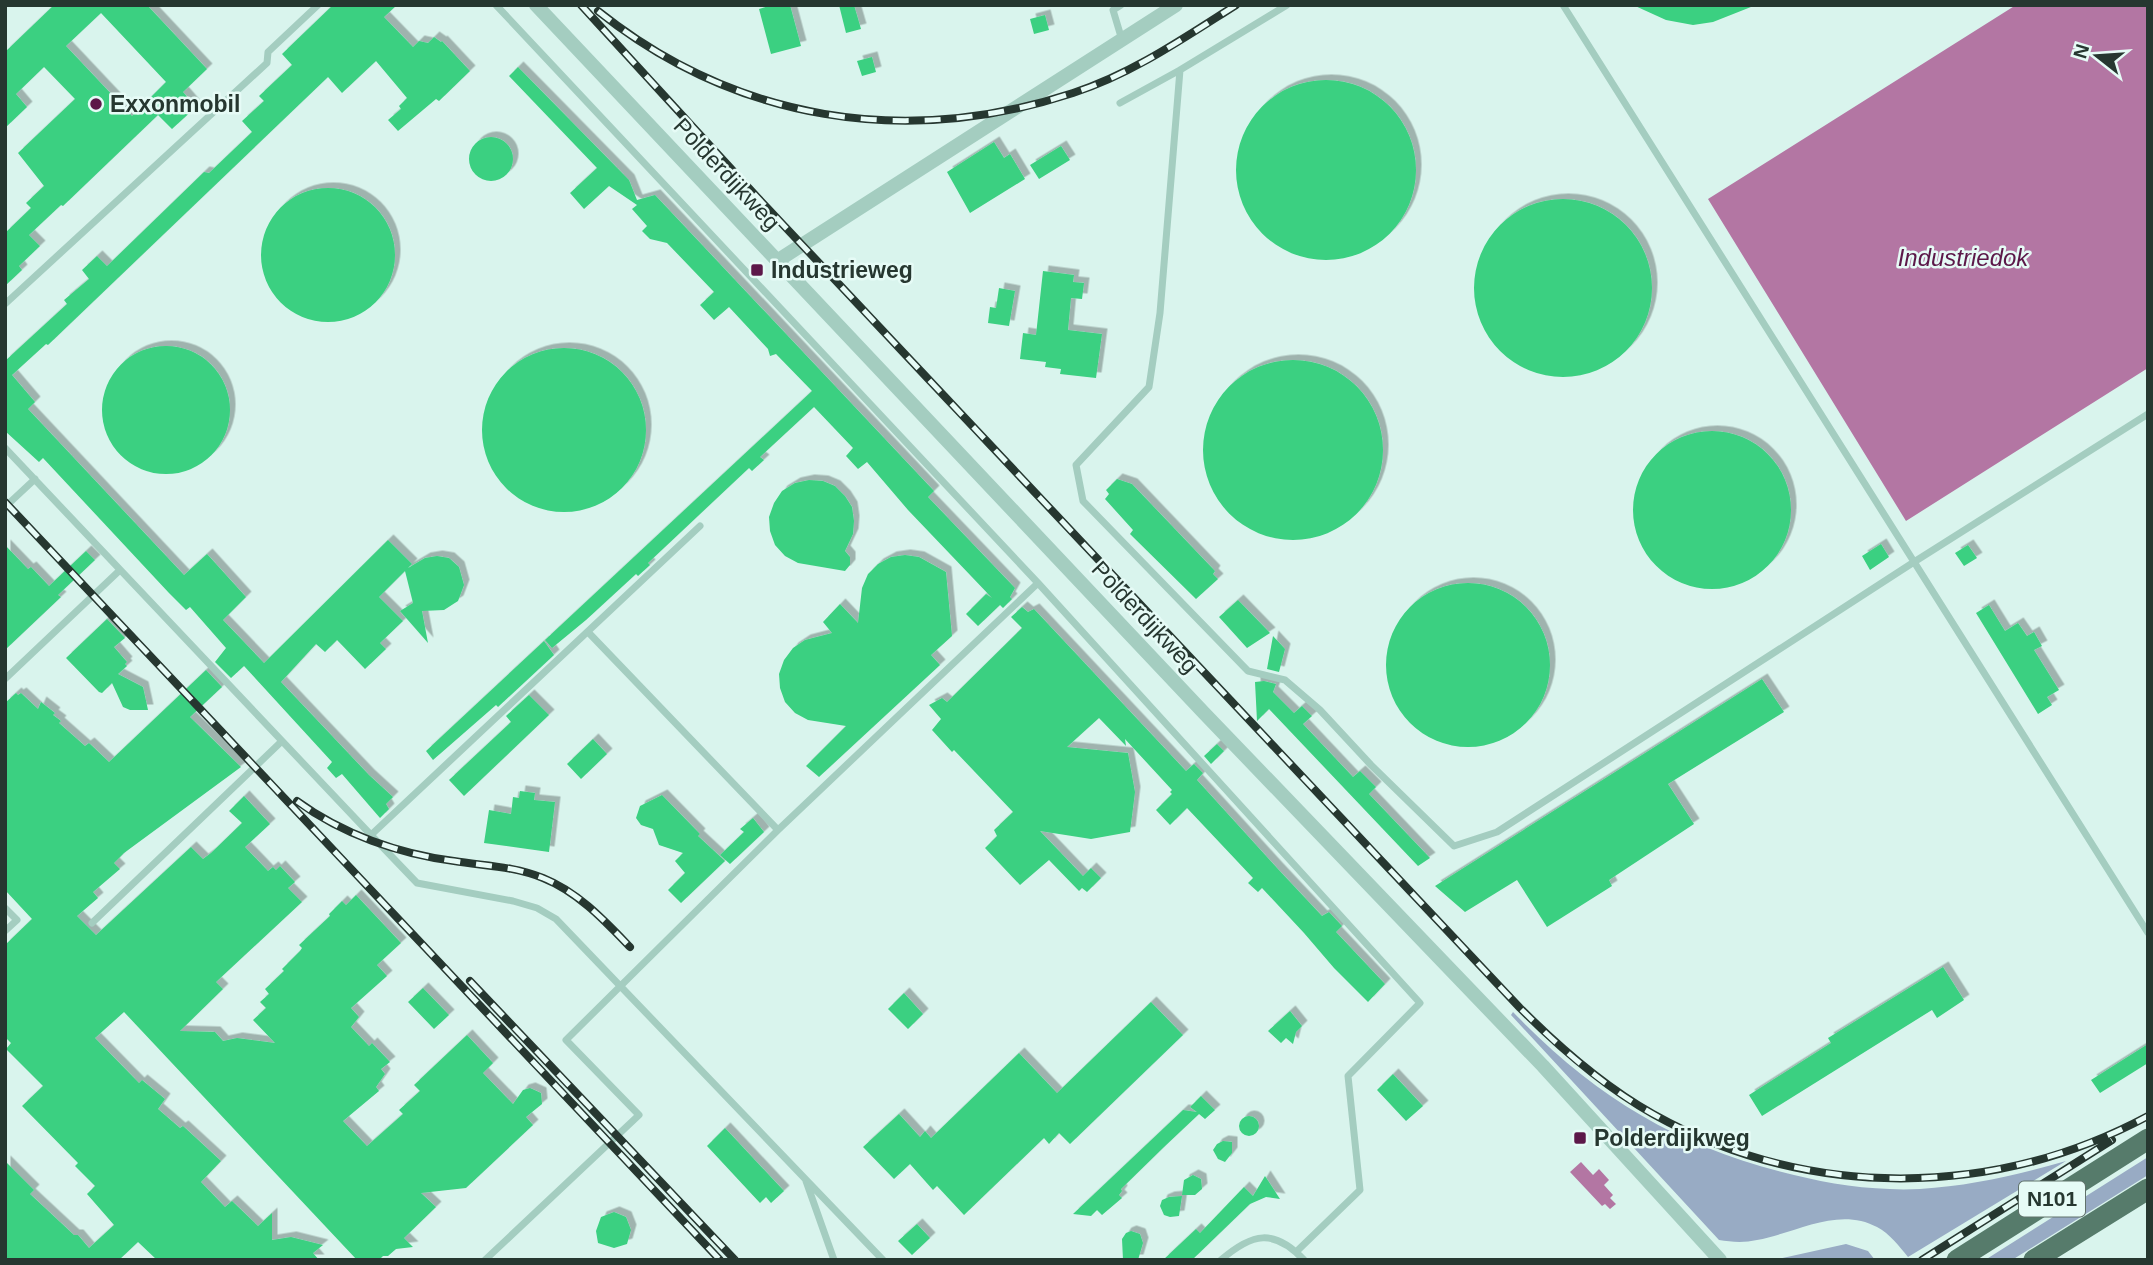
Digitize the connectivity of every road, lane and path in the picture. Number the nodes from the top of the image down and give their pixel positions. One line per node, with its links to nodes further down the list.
1 (318, 5): 13 (lane)
2 (496, 5): 21 (lane)
3 (537, 5): 12 (street, Polderdijkweg)
4 (1121, 5): 8 (lane)
5 (1176, 5): 9 (street)
6 (1287, 5): 10 (lane)
7 (1563, 5): 19 (lane)
8 (1112, 8): 9 (lane)
9 (1122, 40): 12 (street)
10 (1181, 70): 11 (lane); 19 (lane)
11 (1120, 103)
12 (777, 261): 41 (street, Polderdijkweg)
13 (5, 304)
14 (2148, 414): 19 (lane)
15 (5, 448): 16 (lane)
16 (35, 480): 17 (lane); 20 (lane)
17 (5, 507)
18 (700, 526): 22 (lane)
19 (1914, 562): 30 (lane)
20 (120, 570): 23 (lane); 24 (lane)
21 (1038, 583): 25 (lane); 35 (lane)
22 (588, 632): 25 (lane); 26 (lane)
23 (5, 679)
24 (282, 741): 26 (lane); 28 (lane)
25 (778, 830): 31 (lane)
26 (371, 835): 31 (lane)
27 (5, 908): 29 (lane)
28 (92, 923)
29 (5, 931)
30 (2148, 933)
31 (621, 985): 33 (lane); 36 (lane)
32 (2148, 1139): 42 (main road, N101)
33 (804, 1177): 37 (lane); 38 (lane)
34 (2148, 1189): 43 (main road, N101)
35 (1296, 1252): 39 (lane); 40 (lane)
36 (485, 1260)
37 (834, 1260)
38 (883, 1260)
39 (1221, 1260)
40 (1304, 1260)
41 (1720, 1260)
42 (1957, 1260)
43 (2034, 1260)

